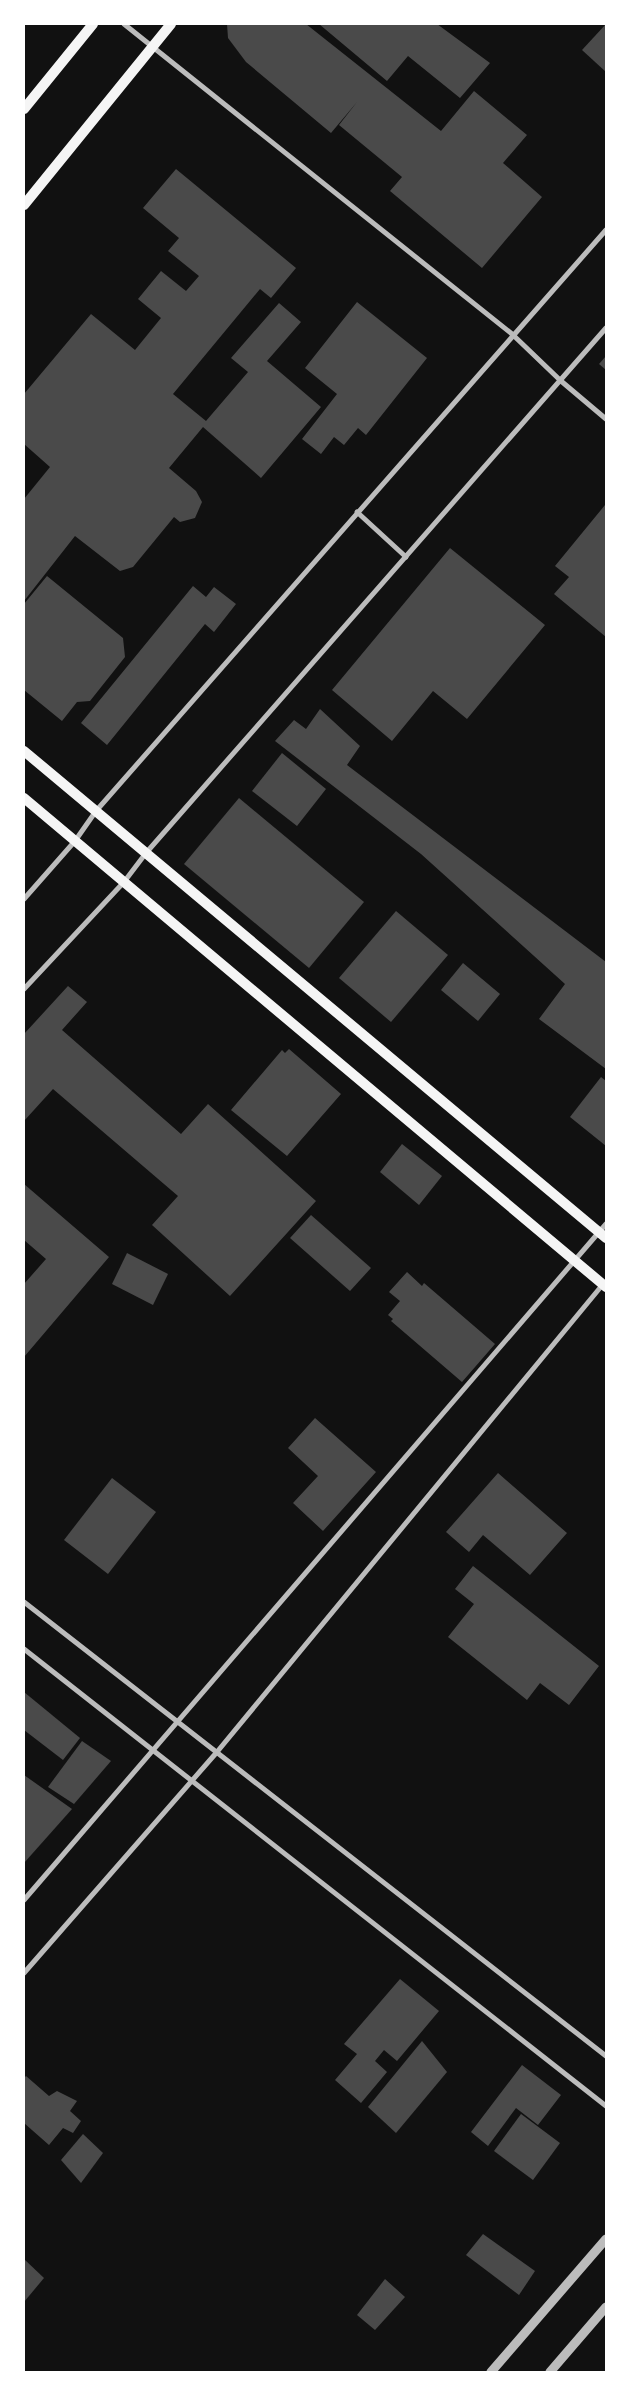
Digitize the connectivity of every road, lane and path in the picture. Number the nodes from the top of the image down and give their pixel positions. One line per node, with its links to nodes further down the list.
1 (93, 24): 5 (main road)
2 (124, 24): 4 (street)
3 (171, 24): 4 (main road)
4 (154, 48): 6 (main road); 9 (street)
5 (24, 109)
6 (24, 205)
7 (606, 230): 9 (street)
8 (606, 328): 10 (street)
9 (512, 334): 10 (street); 12 (street)
10 (561, 381): 11 (street); 13 (street)
11 (606, 419)
12 (357, 512): 13 (street); 16 (street)
13 (406, 557): 18 (street)
14 (24, 751): 16 (main road)
15 (24, 798): 17 (main road)
16 (96, 811): 17 (street); 18 (main road)
17 (75, 841): 19 (main road); 20 (street)
18 (146, 853): 19 (street); 23 (main road)
19 (124, 882): 21 (street); 24 (main road)
20 (24, 899)
21 (24, 989)
22 (606, 1224): 23 (street)
23 (602, 1235): 24 (street)
24 (575, 1261): 25 (main road); 28 (street)
25 (605, 1284): 30 (street)
26 (24, 1602): 28 (street)
27 (24, 1649): 29 (street)
28 (178, 1723): 29 (street); 30 (street)
29 (153, 1752): 31 (street); 32 (street)
30 (217, 1752): 31 (street); 34 (street)
31 (191, 1781): 33 (street); 35 (street)
32 (24, 1900)
33 (24, 1974)
34 (606, 2056)
35 (606, 2106)
36 (606, 2239): 38 (street)
37 (606, 2307): 39 (street)
38 (491, 2372)
39 (550, 2372)

